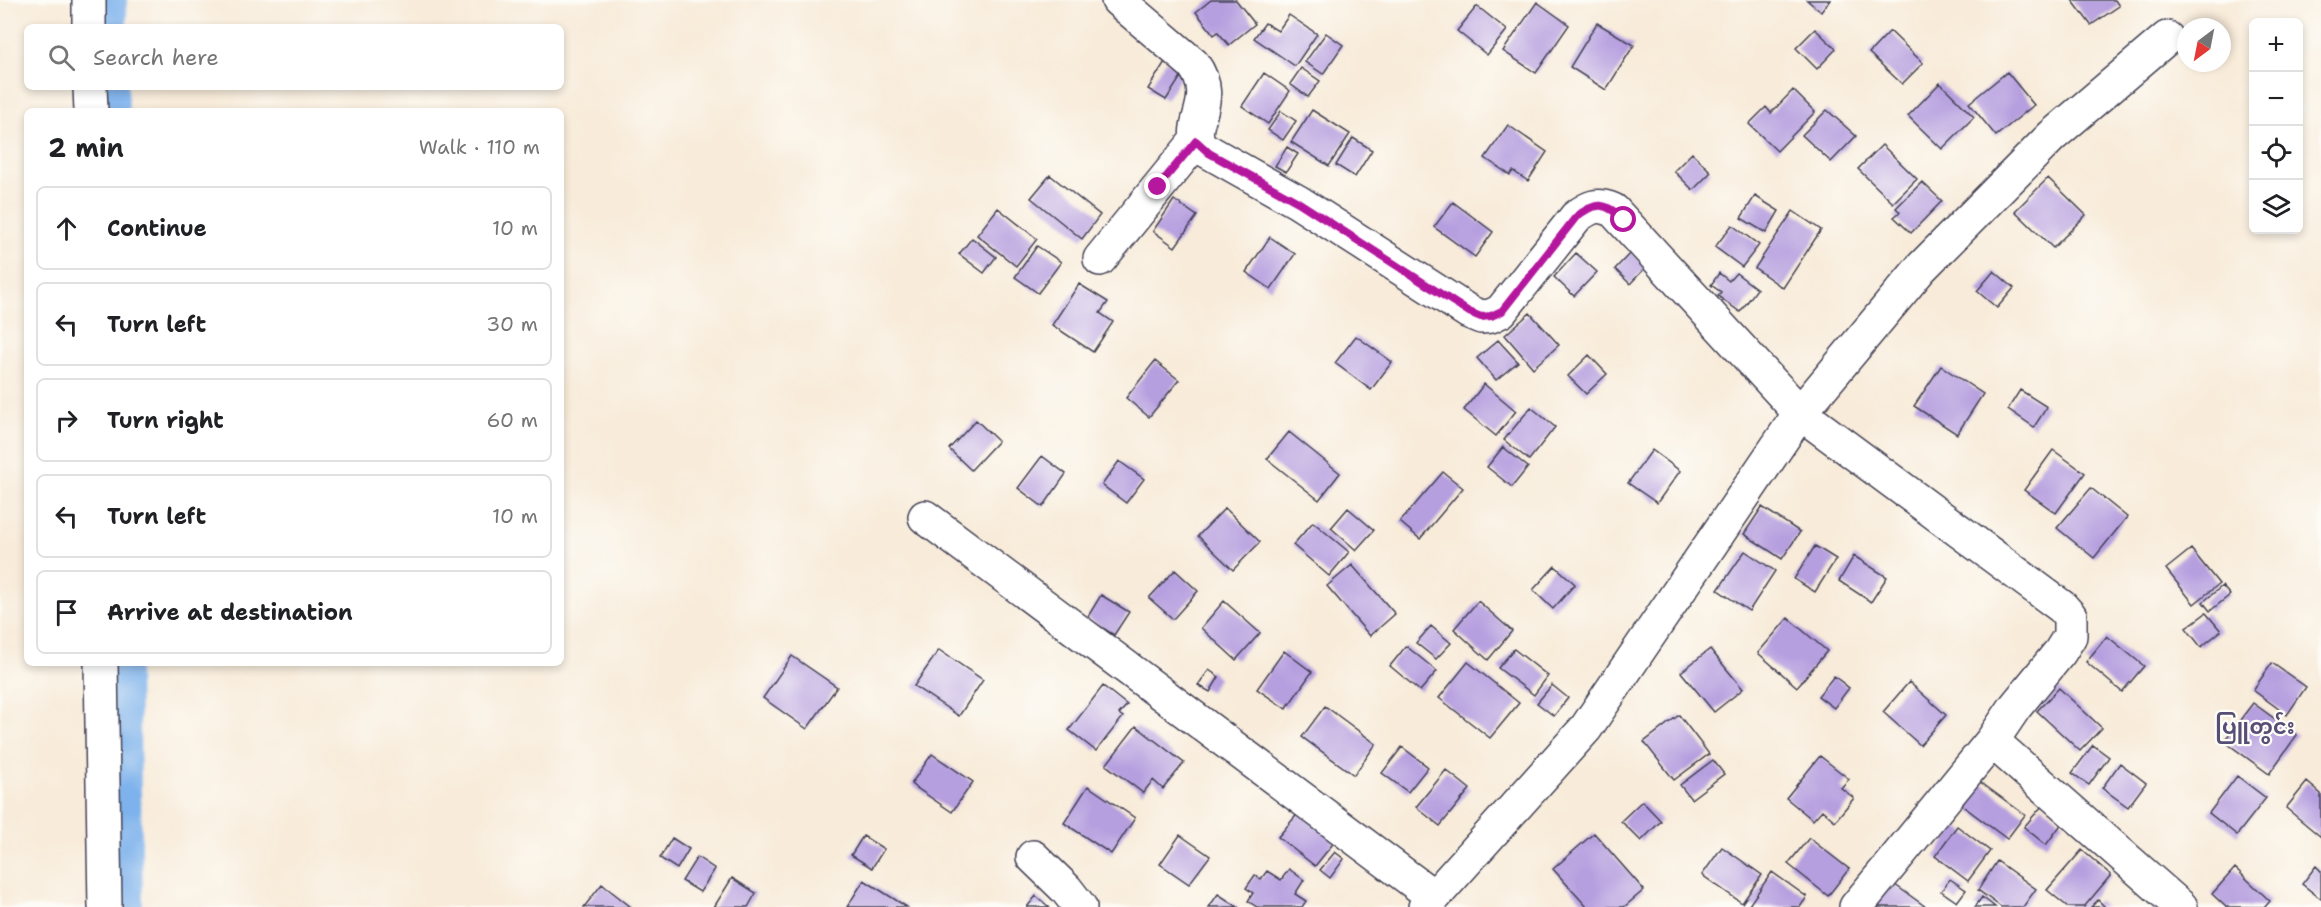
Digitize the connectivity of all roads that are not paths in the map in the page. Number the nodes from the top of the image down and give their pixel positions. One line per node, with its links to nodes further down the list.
1 (88, 0): 3 (street)
2 (1118, 0): 7 (street)
3 (89, 24)
4 (2167, 38): 9 (street)
5 (90, 90): 6 (street)
6 (91, 108)
7 (1196, 141): 8 (street); 9 (street)
8 (1100, 259)
9 (1800, 413): 12 (street); 14 (street)
10 (925, 517): 14 (street)
11 (101, 666): 15 (street)
12 (1992, 741): 17 (street); 18 (street)
13 (1033, 857): 16 (street)
14 (1430, 902)
15 (105, 907)
16 (1080, 907)
17 (1856, 907)
18 (2181, 907)

